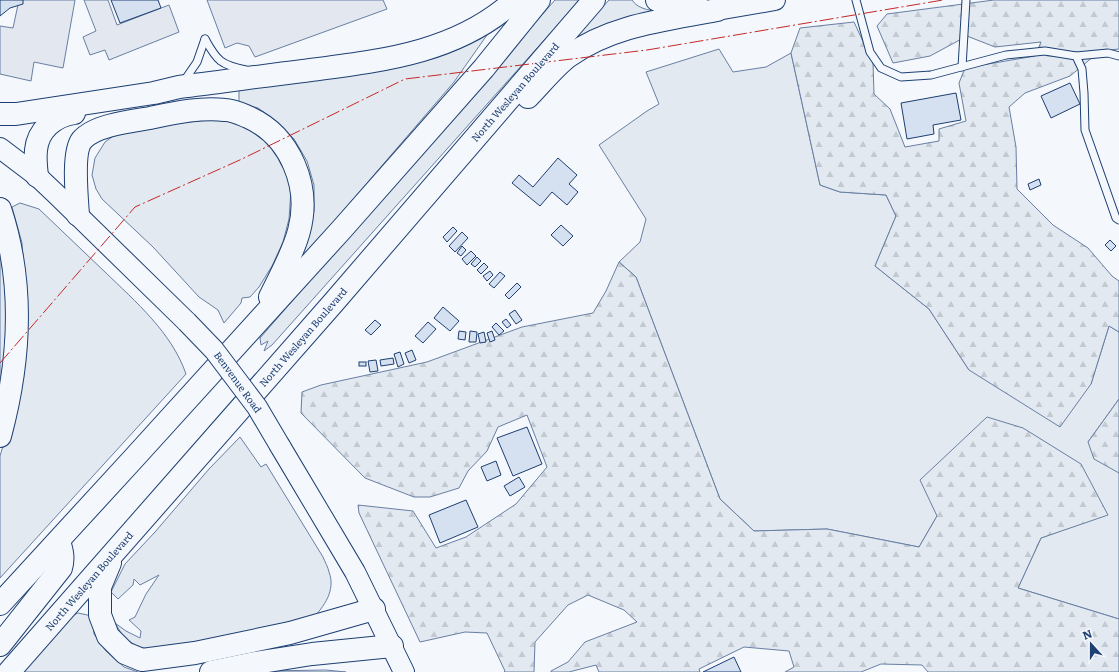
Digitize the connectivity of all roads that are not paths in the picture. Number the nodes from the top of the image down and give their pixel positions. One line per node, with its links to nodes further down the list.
1 (515, 0): 12 (highway)
2 (539, 0): 22 (highway)
3 (594, 0): 18 (highway, North Wesleyan Boulevard)
4 (657, 0): 8 (highway)
5 (775, 0): 8 (main road)
6 (856, 0): 11 (lane)
7 (966, 0): 11 (lane)
8 (716, 10): 18 (highway)
9 (1076, 56): 10 (lane); 11 (lane); 21 (lane)
10 (1119, 56)
11 (962, 67)
12 (282, 73): 13 (highway); 13 (lane)
13 (179, 87): 14 (highway)
14 (154, 93): 15 (highway); 17 (highway)
15 (0, 114)
16 (0, 148): 17 (main road, Benvenue Road)
17 (37, 176): 20 (main road, Benvenue Road)
18 (436, 182): 24 (highway, North Wesleyan Boulevard)
19 (0, 209): 23 (highway)
20 (78, 215): 22 (highway); 27 (main road, Benvenue Road, bridge)
21 (1119, 220)
22 (261, 316): 25 (highway)
23 (0, 436)
24 (146, 515): 27 (highway); 30 (highway, North Wesleyan Boulevard)
25 (59, 541): 26 (highway); 28 (highway)
26 (0, 604)
27 (374, 609): 29 (main road, Benvenue Road)
28 (0, 645)
29 (392, 646): 31 (highway); 32 (main road, Benvenue Road)
30 (9, 672)
31 (211, 672)
32 (404, 672)

